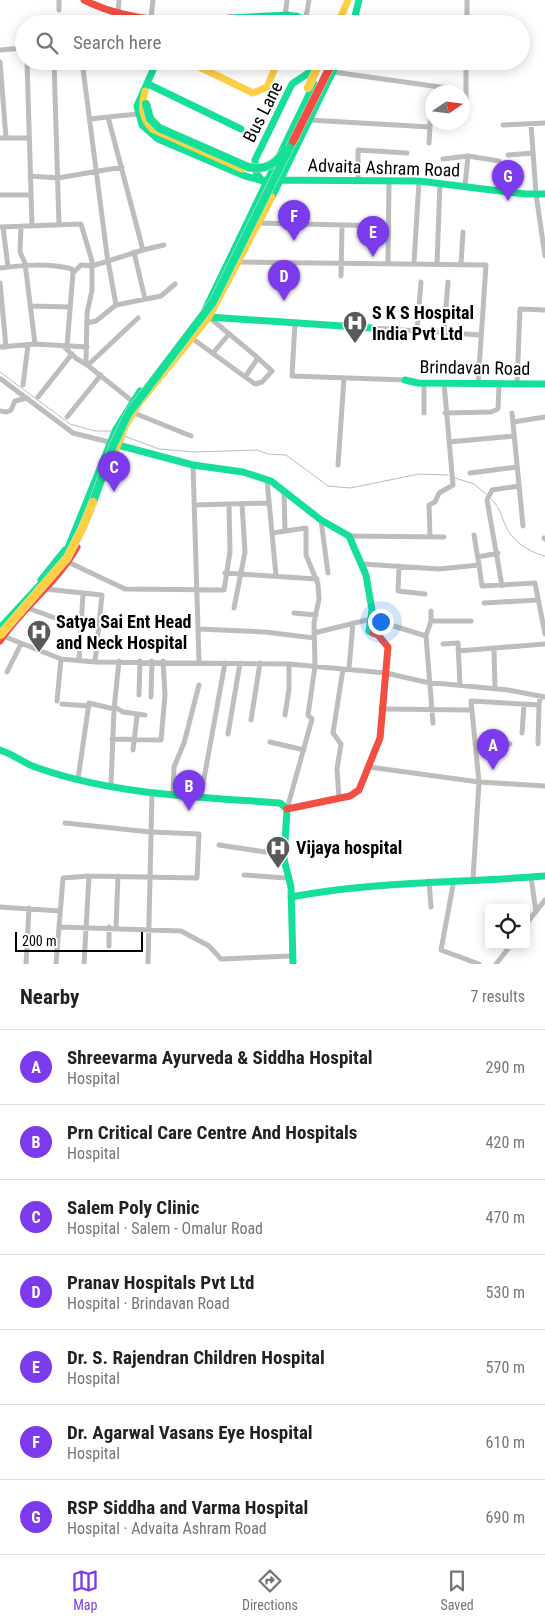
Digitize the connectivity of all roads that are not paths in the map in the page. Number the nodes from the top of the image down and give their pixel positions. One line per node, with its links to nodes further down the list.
1 (58, 0): 11 (street)
2 (78, 0): 13 (main road)
3 (84, 0): 12 (main road)
4 (119, 0): 12 (street)
5 (153, 0): 15 (street)
6 (287, 0): 16 (street)
7 (309, 0): 17 (street)
8 (351, 0): 18 (main road); 19 (main road)
9 (359, 0): 20 (main road)
10 (467, 0): 21 (street)
11 (59, 10)
12 (118, 13): 14 (main road)
13 (112, 15)
14 (131, 15)
15 (151, 15)
16 (285, 15)
17 (309, 15)
18 (345, 15)
19 (349, 15)
20 (355, 15)
21 (466, 15)
22 (15, 49): 23 (street)
23 (0, 50)
24 (0, 62): 52 (street)
25 (27, 70): 53 (street)
26 (54, 70): 65 (street)
27 (83, 70): 44 (street)
28 (153, 70): 40 (main road)
29 (206, 70): 30 (main road, Bus Lane)
30 (274, 70)
31 (312, 70): 68 (main road, Bus Lane)
32 (320, 70): 41 (main road, bridge)
33 (320, 70): 68 (main road, bridge)
34 (320, 70): 68 (main road)
35 (330, 70): 58 (main road, bridge)
36 (466, 70): 39 (street)
37 (333, 72): 38 (street); 45 (main road)
38 (426, 85)
39 (466, 85)
40 (146, 88): 41 (main road); 42 (main road); 50 (main road, Bus Lane)
41 (144, 103): 58 (main road, bridge)
42 (138, 114): 43 (street); 68 (main road)
43 (108, 117): 44 (street); 62 (street)
44 (90, 119): 63 (street)
45 (309, 120): 49 (street); 66 (main road)
46 (545, 123): 47 (street)
47 (531, 124): 48 (street); 55 (street)
48 (502, 125)
49 (425, 127)
50 (241, 129)
51 (430, 130): 54 (street)
52 (3, 138): 53 (street)
53 (29, 138): 64 (street)
54 (428, 143)
55 (533, 152): 57 (street); 73 (street)
56 (407, 153): 69 (street)
57 (508, 155)
58 (287, 156): 209 (main road, bridge)
59 (468, 156): 60 (street); 61 (street); 72 (street)
60 (443, 159)
61 (499, 161)
62 (122, 167): 63 (street); 86 (street)
63 (96, 172): 65 (street); 89 (street)
64 (30, 176): 65 (street); 76 (street)
65 (58, 178): 78 (street)
66 (281, 179): 68 (main road, Advaita Ashram Road); 69 (main road, Advaita Ashram Road); 77 (main road)
67 (420, 180): 70 (main road, Advaita Ashram Road); 71 (main road, Advaita Ashram Road); 93 (street)
68 (266, 181): 111 (main road)
69 (358, 181): 70 (main road, Advaita Ashram Road)
70 (389, 181): 83 (street)
71 (440, 183): 72 (main road, Advaita Ashram Road); 94 (street)
72 (465, 186): 73 (main road, Advaita Ashram Road)
73 (536, 194): 74 (main road, Advaita Ashram Road); 88 (street)
74 (545, 194)
75 (0, 195): 76 (street)
76 (31, 195): 81 (street)
77 (257, 223): 82 (street); 90 (main road)
78 (59, 225): 81 (street); 97 (street)
79 (2, 226): 80 (street); 98 (street)
80 (21, 226): 81 (street); 95 (street)
81 (32, 226)
82 (342, 226): 83 (street); 91 (street)
83 (389, 226): 92 (street)
84 (463, 232): 96 (street)
85 (164, 245): 86 (street)
86 (143, 250): 87 (street)
87 (134, 252): 89 (street); 106 (street)
88 (545, 256)
89 (108, 261): 97 (street); 107 (street)
90 (238, 262): 91 (street); 111 (main road)
91 (341, 262): 92 (street); 101 (street)
92 (388, 262): 93 (street)
93 (414, 263): 94 (street)
94 (438, 264): 96 (street)
95 (25, 265): 98 (street); 100 (street); 108 (street)
96 (461, 265): 119 (street)
97 (92, 266): 100 (street); 113 (street)
98 (8, 267): 99 (street)
99 (0, 268)
100 (73, 273): 109 (street)
101 (341, 276)
102 (421, 282): 116 (street)
103 (448, 282): 117 (street)
104 (0, 284): 124 (street)
105 (175, 284): 106 (street)
106 (145, 299): 107 (street)
107 (116, 305): 113 (street)
108 (30, 306): 109 (street); 121 (street)
109 (70, 307): 123 (street)
110 (545, 310): 139 (street)
111 (206, 314): 114 (main road); 118 (street); 120 (main road); 144 (main road)
112 (138, 318): 129 (street)
113 (87, 323): 125 (street)
114 (295, 323): 115 (main road); 133 (street)
115 (372, 328): 116 (street)
116 (417, 332): 117 (street)
117 (444, 332): 119 (street)
118 (229, 334): 126 (street); 128 (street)
119 (481, 335): 137 (street)
120 (193, 339): 126 (street); 146 (main road)
121 (35, 344): 122 (street); 123 (street)
122 (28, 345): 124 (street); 141 (street)
123 (65, 346): 125 (street); 127 (street)
124 (3, 347)
125 (86, 347): 129 (street)
126 (213, 353): 131 (street)
127 (72, 354): 129 (street); 142 (street)
128 (258, 358): 131 (street); 131 (street)
129 (87, 364): 130 (street)
130 (101, 375): 144 (street); 150 (street)
131 (245, 377)
132 (1, 378): 143 (street)
133 (344, 378): 134 (street); 159 (street)
134 (406, 380): 135 (main road, Brindavan Road)
135 (424, 383): 136 (main road, Brindavan Road); 147 (street)
136 (444, 383): 137 (main road, Brindavan Road); 148 (street)
137 (478, 384): 138 (main road, Brindavan Road)
138 (499, 384): 139 (main road, Brindavan Road); 148 (street)
139 (517, 384): 140 (main road, Brindavan Road)
140 (545, 384)
141 (23, 385)
142 (38, 397)
143 (27, 398): 145 (street); 156 (street)
144 (132, 401): 153 (main road)
145 (0, 411)
146 (134, 413): 153 (main road); 154 (street)
147 (424, 413)
148 (445, 413): 157 (street)
149 (512, 413): 152 (street)
150 (67, 417)
151 (545, 417): 152 (street)
152 (513, 422): 155 (street)
153 (118, 436): 156 (main road); 158 (main road); 180 (main road)
154 (192, 436)
155 (514, 436): 157 (street); 160 (street)
156 (109, 442): 177 (main road)
157 (449, 442): 175 (street)
158 (193, 465): 162 (main road); 168 (street)
159 (338, 465)
160 (517, 467): 161 (street); 163 (street)
161 (470, 473)
162 (267, 480): 164 (main road); 165 (street)
163 (519, 486): 170 (street); 178 (street)
164 (284, 492): 169 (main road); 171 (street)
165 (270, 503): 167 (street); 172 (street)
166 (229, 504): 167 (street); 168 (street); 185 (street)
167 (242, 504): 186 (street)
168 (194, 505): 191 (street)
169 (321, 520): 174 (main road); 184 (street)
170 (523, 526)
171 (285, 532): 172 (street); 188 (street)
172 (272, 533): 187 (street)
173 (474, 535): 179 (street)
174 (349, 536): 175 (street); 181 (main road)
175 (430, 536): 176 (street)
176 (444, 537)
177 (71, 543): 204 (main road); 209 (main road, bridge)
178 (498, 554): 179 (street); 189 (street)
179 (478, 557): 182 (street)
180 (68, 562): 190 (main road); 191 (street)
181 (362, 564): 183 (street); 201 (main road)
182 (479, 565): 183 (street); 189 (street)
183 (398, 566): 193 (street)
184 (328, 572)
185 (225, 573): 186 (street); 191 (street)
186 (242, 575): 187 (street); 197 (street)
187 (276, 576): 188 (street)
188 (317, 579): 200 (street)
189 (502, 586): 194 (street)
190 (45, 589): 192 (street); 196 (main road)
191 (197, 589): 207 (street)
192 (83, 594): 206 (street); 223 (street)
193 (425, 594)
194 (538, 600): 195 (street); 208 (street)
195 (484, 603)
196 (28, 608): 206 (street); 209 (main road)
197 (234, 608)
198 (431, 611): 202 (street)
199 (294, 613): 200 (street)
200 (316, 614): 210 (street)
201 (371, 619): 205 (street); 211 (street); 232 (main road)
202 (432, 621): 203 (street); 211 (street)
203 (471, 621)
204 (0, 623)
205 (353, 623): 210 (street); 230 (street)
206 (81, 624): 218 (street)
207 (198, 629): 210 (street); 224 (street)
208 (545, 634)
209 (1, 635): 212 (street)
210 (314, 635): 229 (street)
211 (426, 636): 233 (street)
212 (21, 644): 217 (street); 231 (street)
213 (443, 644): 216 (street)
214 (545, 644): 215 (street)
215 (494, 649): 216 (street); 236 (street)
216 (458, 651): 235 (street)
217 (61, 659): 218 (street); 242 (street)
218 (79, 660): 223 (street)
219 (119, 661): 220 (street); 223 (street); 243 (street)
220 (140, 661): 221 (street); 237 (street)
221 (152, 661): 222 (street); 239 (street)
222 (164, 661): 224 (street); 255 (street)
223 (95, 662)
224 (199, 662): 225 (street)
225 (225, 663): 226 (street); 270 (street)
226 (240, 663): 227 (street); 252 (street)
227 (260, 664): 228 (street); 250 (street)
228 (289, 664): 229 (street); 249 (street)
229 (315, 666): 230 (street); 262 (street)
230 (346, 669): 232 (street); 271 (street)
231 (7, 672)
232 (386, 672): 233 (street); 244 (main road)
233 (431, 682): 235 (street); 246 (street)
234 (199, 685): 269 (street)
235 (460, 685): 236 (street)
236 (494, 688): 238 (street)
237 (139, 696)
238 (543, 696): 241 (street)
239 (151, 697)
240 (524, 704): 241 (street); 245 (street); 253 (street)
241 (539, 705): 259 (street)
242 (89, 706): 243 (street); 264 (street)
243 (115, 708): 248 (street); 254 (street)
244 (381, 710): 246 (street); 263 (main road)
245 (472, 710): 246 (street); 257 (street)
246 (432, 711): 251 (street)
247 (145, 715): 248 (street)
248 (137, 716): 255 (street)
249 (285, 716)
250 (251, 720)
251 (433, 723)
252 (228, 734)
253 (522, 734)
254 (112, 739): 255 (street); 266 (street)
255 (134, 741): 261 (street)
256 (270, 742): 262 (street)
257 (475, 744): 258 (street); 265 (street)
258 (510, 744)
259 (538, 744)
260 (0, 750): 264 (main road)
261 (133, 750)
262 (304, 750): 272 (street)
263 (369, 767): 265 (street); 271 (main road)
264 (78, 779): 266 (main road)
265 (479, 782): 267 (street); 284 (street)
266 (112, 785): 268 (main road)
267 (545, 786)
268 (152, 793): 269 (main road); 274 (street)
269 (173, 795): 270 (main road)
270 (201, 795): 272 (main road)
271 (339, 798): 272 (main road)
272 (287, 809): 276 (main road)
273 (65, 822): 274 (street)
274 (150, 832): 281 (street); 281 (street)
275 (219, 845): 276 (street)
276 (285, 854): 283 (main road)
277 (244, 875): 283 (street)
278 (89, 876): 279 (street); 292 (street); 296 (street)
279 (118, 876): 281 (street); 298 (street)
280 (545, 876): 282 (main road)
281 (149, 877): 299 (street)
282 (531, 877): 284 (main road); 293 (street)
283 (286, 878): 287 (main road)
284 (472, 879): 285 (main road)
285 (454, 880): 286 (main road); 308 (street)
286 (429, 881): 287 (main road); 290 (street)
287 (291, 898): 302 (main road)
288 (545, 900): 293 (street)
289 (0, 906): 291 (street)
290 (431, 906)
291 (29, 908): 292 (street); 304 (street)
292 (60, 911): 295 (street)
293 (536, 912): 294 (street)
294 (530, 919)
295 (59, 927): 296 (street); 305 (street)
296 (86, 927): 297 (street); 306 (street)
297 (109, 927): 298 (street); 300 (street)
298 (116, 927): 299 (street)
299 (148, 928): 303 (street); 307 (street)
300 (109, 946)
301 (507, 949): 309 (street)
302 (292, 960): 303 (street)
303 (221, 962)
304 (26, 964)
305 (56, 964)
306 (84, 964)
307 (148, 964)
308 (479, 964)
309 (496, 964)

